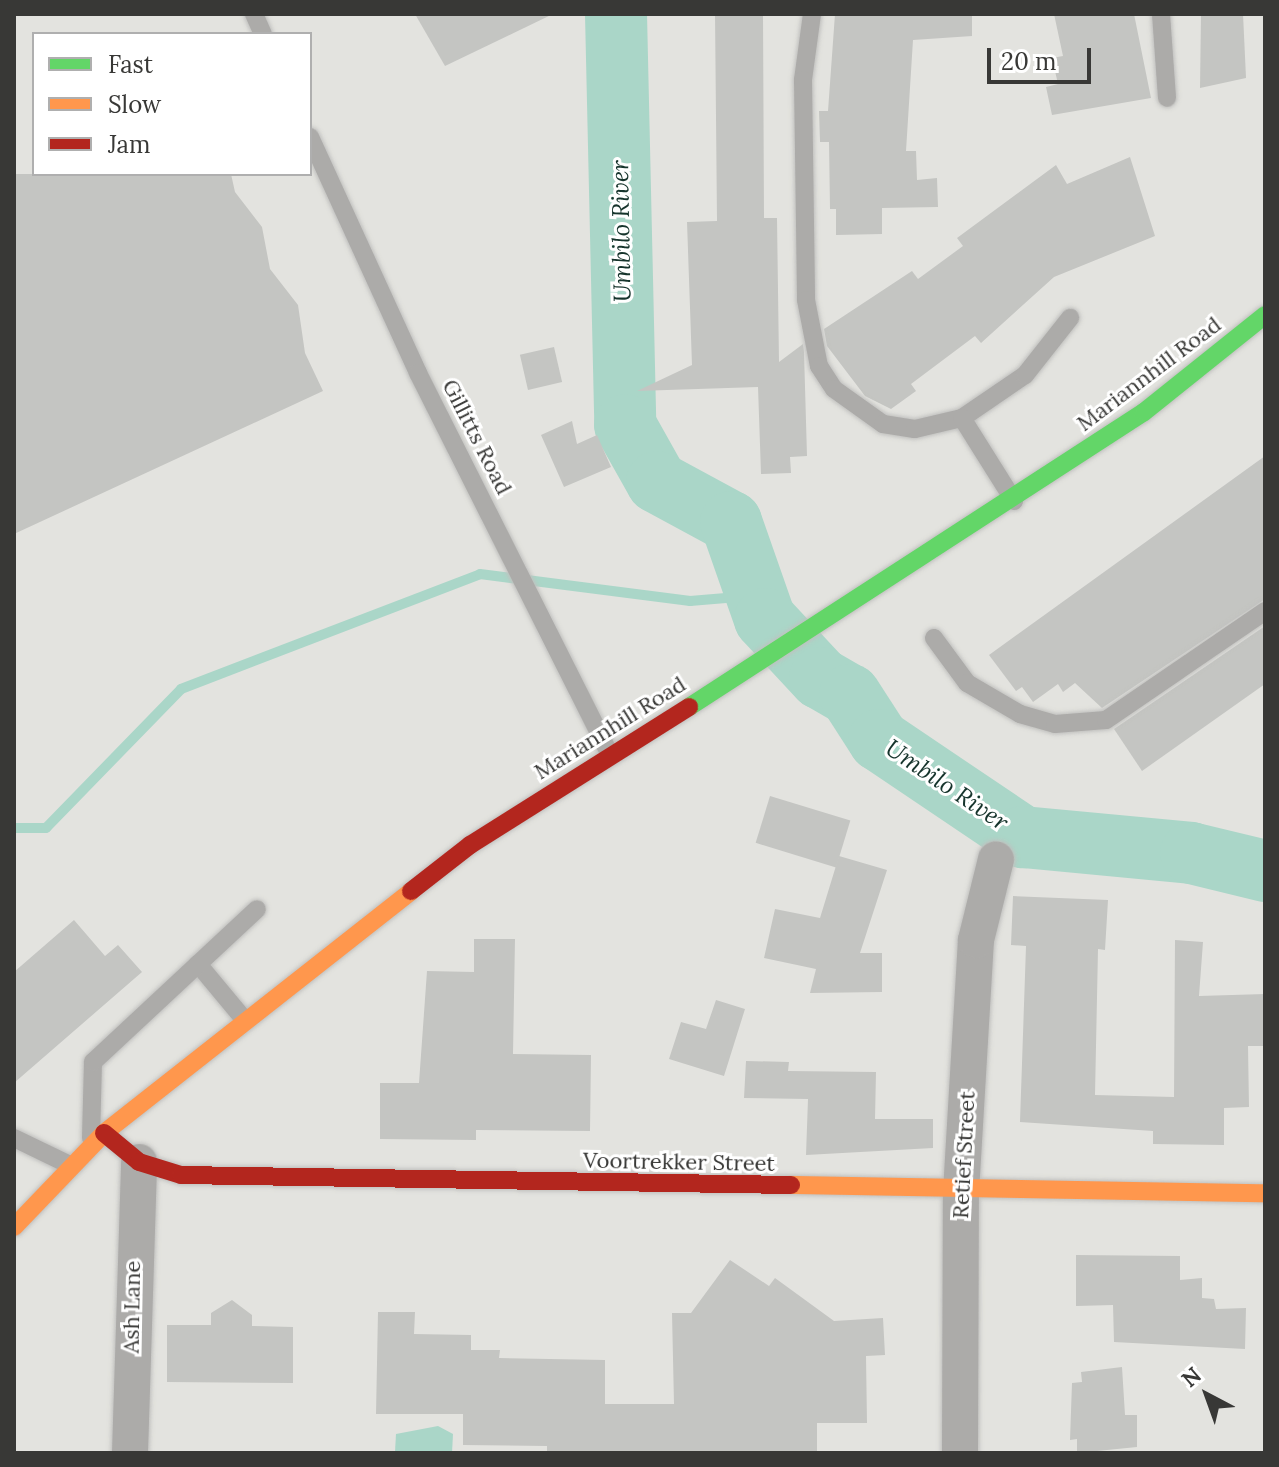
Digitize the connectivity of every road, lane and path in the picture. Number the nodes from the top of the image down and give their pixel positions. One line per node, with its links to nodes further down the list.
1 (812, 14): 7 (lane)
2 (1161, 14): 3 (lane)
3 (1167, 98)
4 (312, 141): 11 (lane, Gillitts Road)
5 (1265, 315): 8 (street, Mariannhill Road)
6 (1070, 318): 7 (lane)
7 (962, 418): 8 (lane)
8 (1014, 501): 11 (street, Mariannhill Road)
9 (1265, 611): 10 (lane)
10 (934, 638)
11 (610, 755): 15 (street, Mariannhill Road)
12 (996, 859): 20 (street, Retief Street)
13 (257, 909): 14 (lane)
14 (198, 964): 15 (lane); 17 (lane)
15 (243, 1018): 17 (street, Mariannhill Road)
16 (14, 1138): 19 (lane)
17 (98, 1139): 18 (street, Voortrekker Street); 19 (street, Mariannhill Road)
18 (139, 1162): 20 (street, Voortrekker Street); 23 (street, Ash Lane)
19 (72, 1166): 22 (street, Mariannhill Road)
20 (961, 1192): 21 (street, Voortrekker Street); 24 (street, Retief Street)
21 (1265, 1193)
22 (14, 1227)
23 (130, 1453)
24 (960, 1453)

